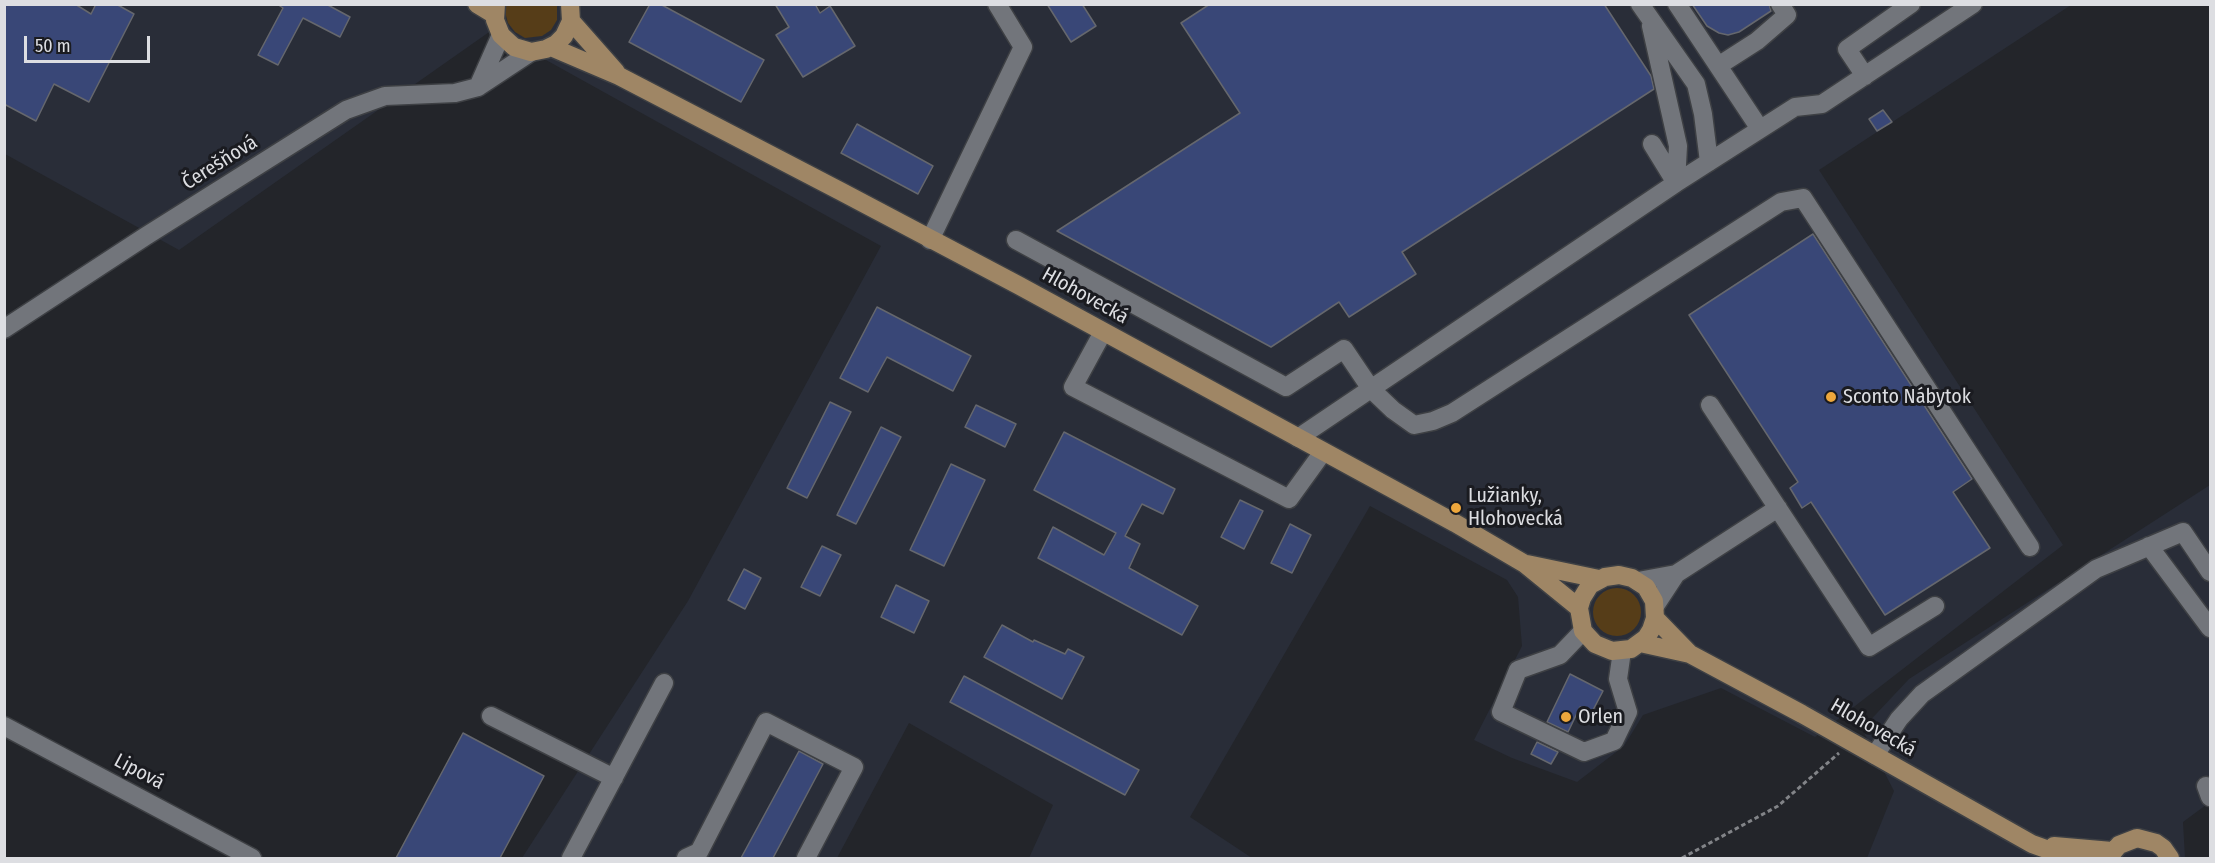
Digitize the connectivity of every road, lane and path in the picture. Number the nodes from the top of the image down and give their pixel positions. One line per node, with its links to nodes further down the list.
1 (477, 4): 7 (main road)
2 (997, 4): 21 (street)
3 (1677, 4): 13 (street)
4 (1780, 4): 13 (street)
5 (1911, 4): 15 (street)
6 (1973, 4): 15 (street)
7 (495, 10): 10 (main road)
8 (571, 10): 11 (main road); 14 (main road, Hlohovecká)
9 (1644, 12): 19 (street); 20 (street)
10 (501, 35): 12 (main road); 16 (street)
11 (551, 47): 12 (main road); 14 (main road, Hlohovecká)
12 (531, 52): 16 (street, Čerešňová)
13 (1718, 66): 17 (street)
14 (619, 76): 21 (main road, Hlohovecká)
15 (1865, 76): 17 (street)
16 (478, 87): 23 (street, Čerešňová)
17 (1760, 129): 19 (street)
18 (1652, 144): 20 (street)
19 (1709, 162): 20 (street)
20 (1676, 183): 25 (street)
21 (930, 240): 24 (main road, Hlohovecká)
22 (1017, 240): 25 (street)
23 (4, 329)
24 (1103, 332): 27 (main road, Hlohovecká); 28 (street)
25 (1371, 389): 27 (street); 31 (street)
26 (1710, 405): 29 (street)
27 (1298, 438): 28 (main road, Hlohovecká)
28 (1323, 452): 32 (main road, Hlohovecká)
29 (1778, 508): 34 (street); 37 (street)
30 (2150, 546): 33 (street); 40 (street); 49 (street)
31 (2030, 547)
32 (1525, 564): 35 (main road, Hlohovecká); 38 (main road, Hlohovecká)
33 (2211, 572)
34 (1676, 574): 36 (street); 39 (street)
35 (1599, 579): 36 (main road, Hlohovecká); 38 (main road)
36 (1638, 581): 39 (main road, Hlohovecká)
37 (1935, 606)
38 (1579, 608): 41 (main road)
39 (1655, 612): 42 (main road); 44 (main road, Hlohovecká)
40 (2211, 628)
41 (1583, 631): 43 (main road); 43 (street)
42 (1640, 644): 43 (main road); 44 (main road, Hlohovecká)
43 (1622, 651)
44 (1690, 654): 48 (main road, Hlohovecká)
45 (664, 683): 50 (street)
46 (491, 716): 50 (street)
47 (4, 726): 53 (street, Lipová)
48 (1852, 742): 49 (main road, Hlohovecká); 57 (path)
49 (1875, 755): 51 (main road, Hlohovecká)
50 (614, 778): 54 (street)
51 (2032, 844): 52 (main road, Hlohovecká); 58 (street); 59 (main road, Hlohovecká)
52 (2110, 855): 60 (main road)
53 (252, 858)
54 (571, 858)
55 (686, 858): 56 (street)
56 (806, 858)
57 (1682, 858)
58 (2047, 858)
59 (2071, 858)
60 (2170, 858)

